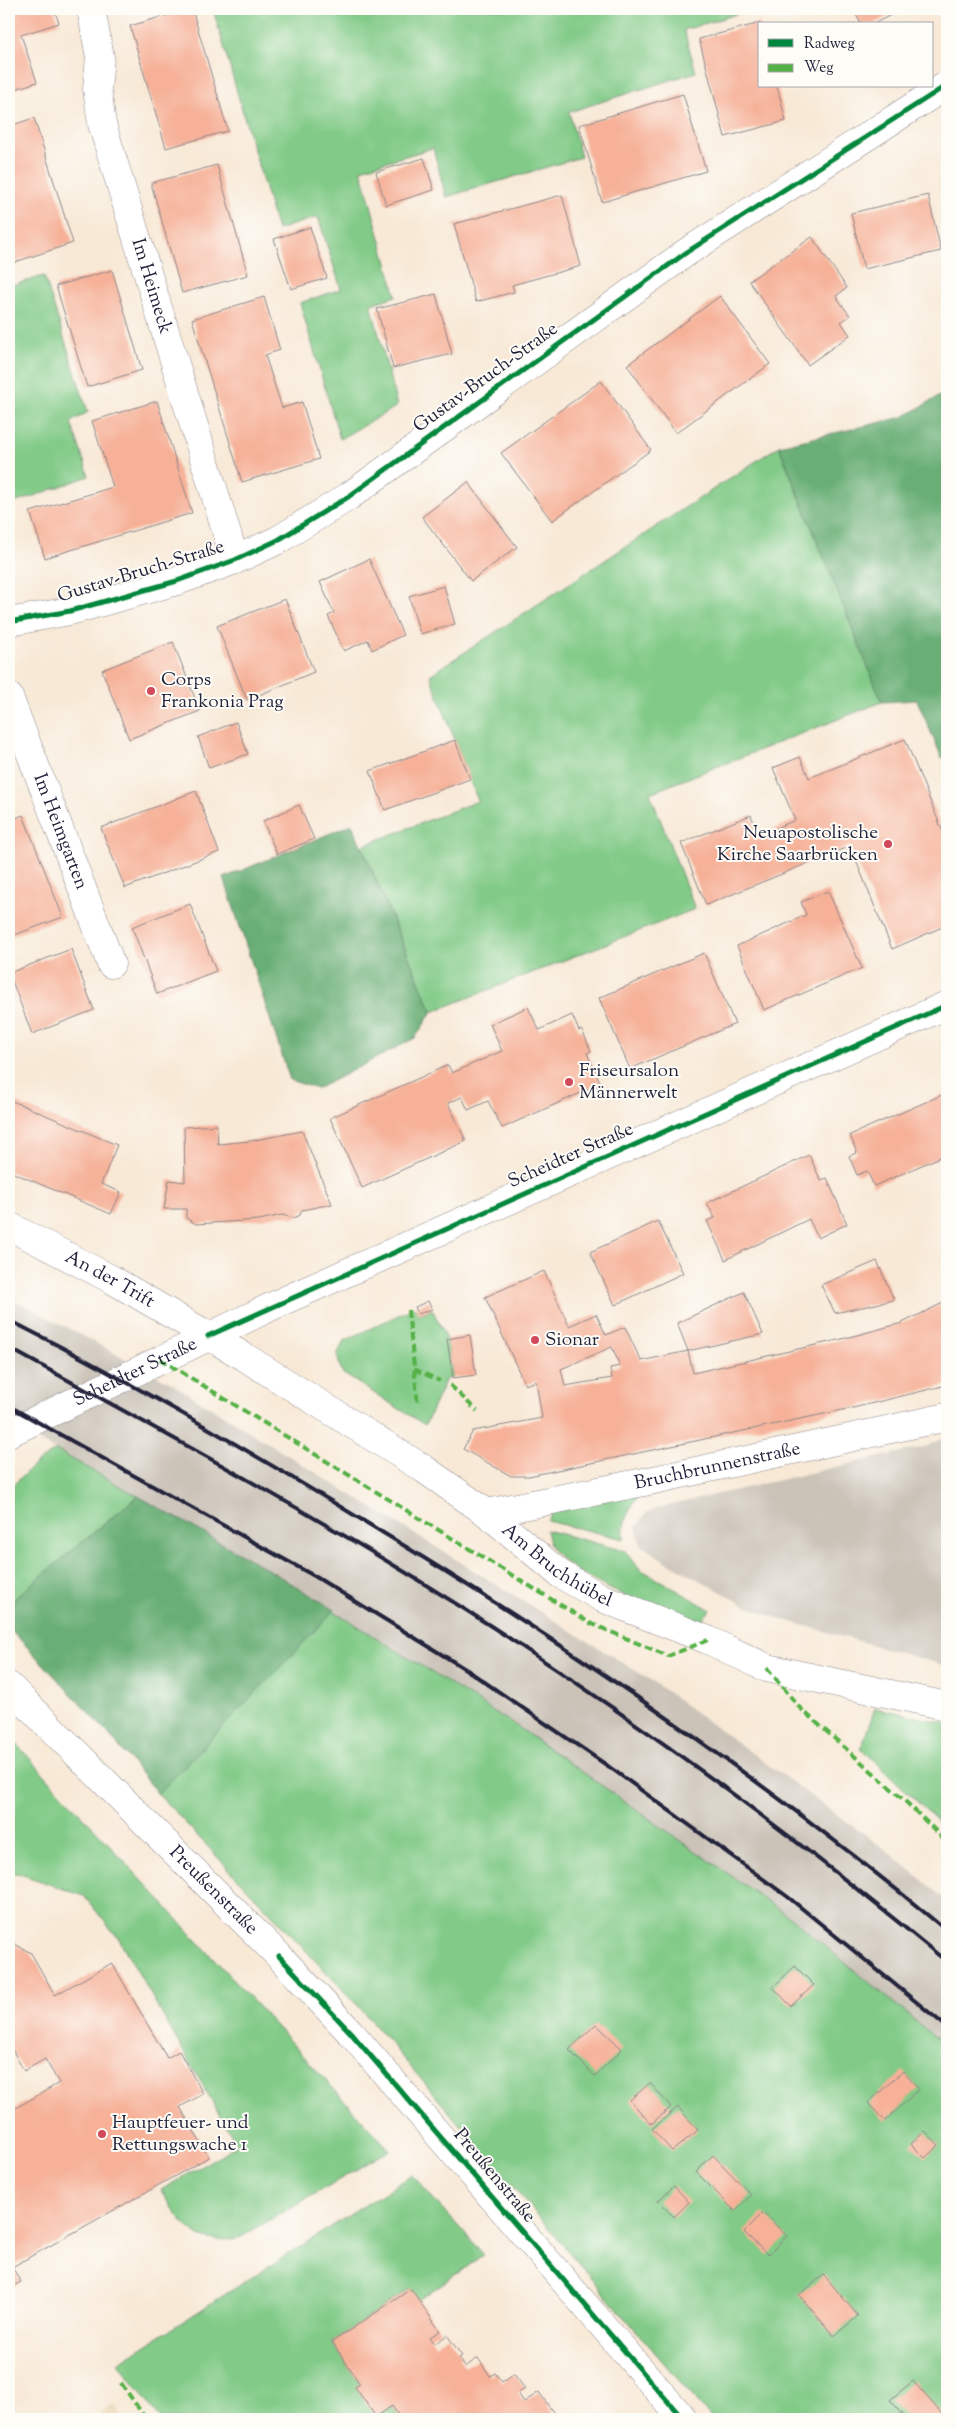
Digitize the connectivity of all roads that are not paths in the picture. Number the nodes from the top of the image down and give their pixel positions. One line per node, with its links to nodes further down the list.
1 (91, 9): 3 (street, Im Heimeck)
2 (947, 85): 3 (street, Gustav-Bruch-Straße)
3 (235, 560): 4 (street, Gustav-Bruch-Straße)
4 (9, 622)
5 (9, 697): 6 (street, Im Heimgarten)
6 (111, 964)
7 (947, 1005): 9 (street, Scheidter Straße)
8 (9, 1226): 9 (street, An der Trift)
9 (208, 1336): 11 (street, Scheidter Straße); 12 (street, Am Bruchhübel)
10 (947, 1416): 12 (street, Bruchbrunnenstraße)
11 (9, 1433)
12 (487, 1513): 14 (street, Am Bruchhübel)
13 (9, 1686): 15 (street, Preußenstraße)
14 (947, 1706)
15 (683, 2419)

